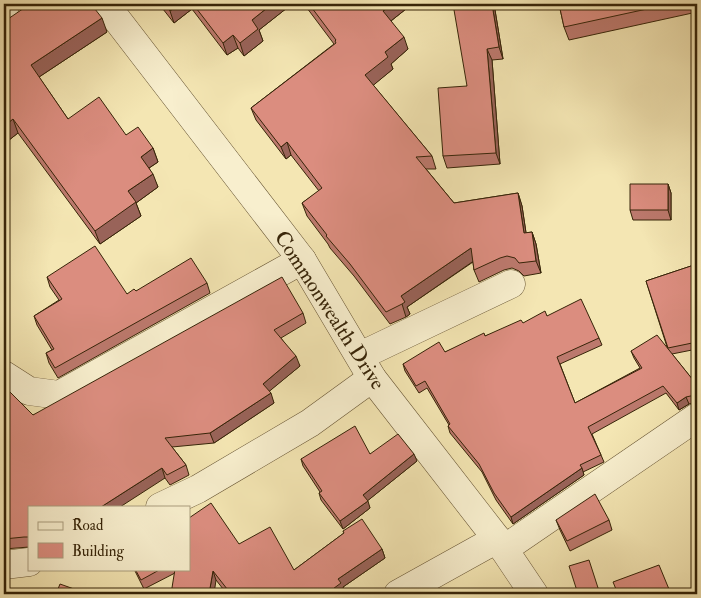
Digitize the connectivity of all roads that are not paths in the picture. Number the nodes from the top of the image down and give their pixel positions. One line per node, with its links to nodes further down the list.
1 (105, 4): 2 (street, Commonwealth Drive)
2 (302, 260): 4 (street, Commonwealth Drive); 5 (street)
3 (511, 284): 4 (street)
4 (366, 367): 7 (street); 8 (street, Commonwealth Drive)
5 (4, 375)
6 (697, 416): 8 (street)
7 (162, 506)
8 (501, 544): 11 (street); 12 (street, Commonwealth Drive)
9 (28, 562): 10 (street)
10 (4, 565)
11 (398, 594)
12 (534, 594)

